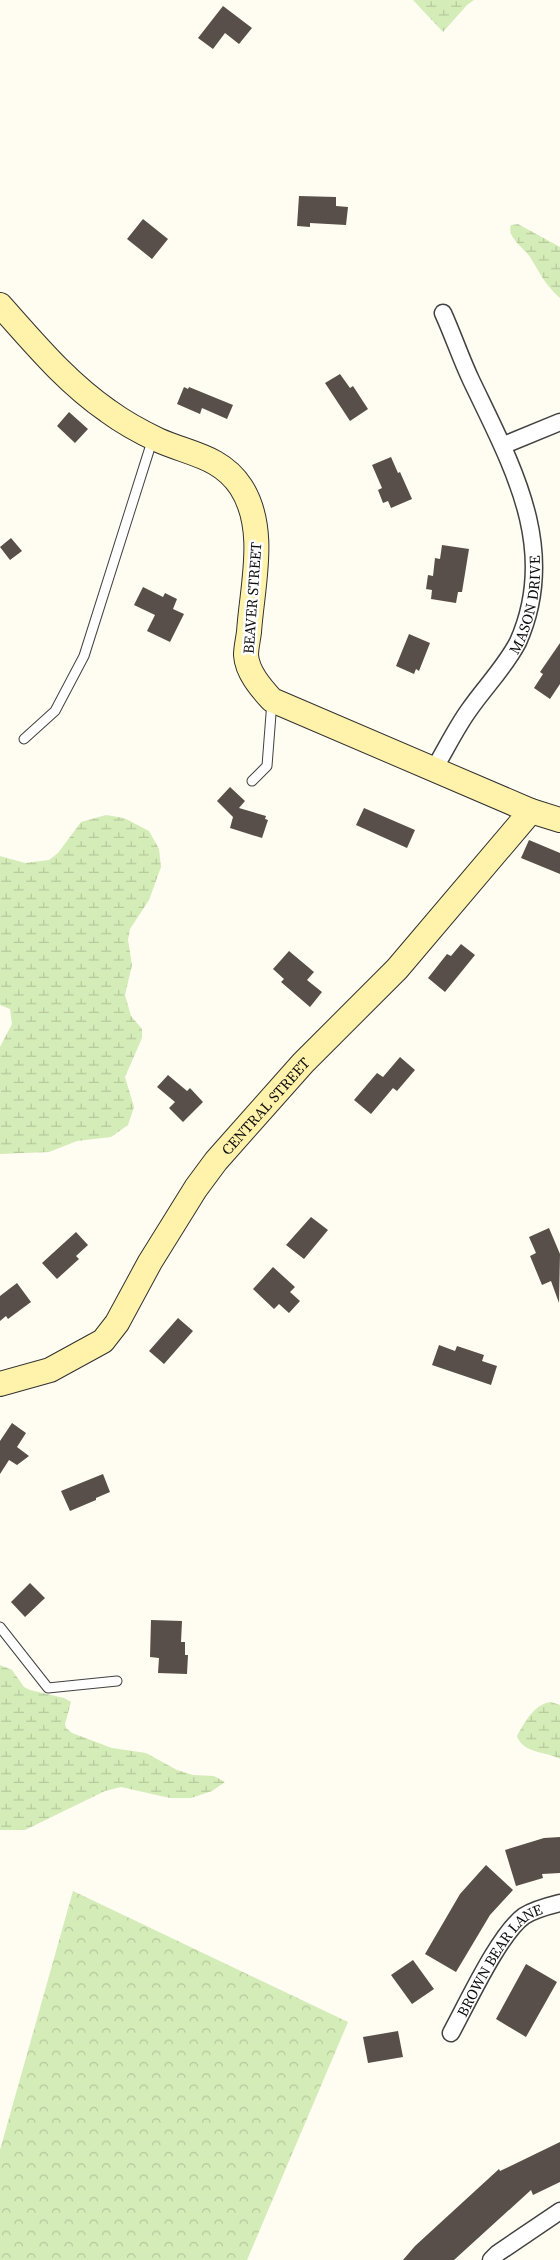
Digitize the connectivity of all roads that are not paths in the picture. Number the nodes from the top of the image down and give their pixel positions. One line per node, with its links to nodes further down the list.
1 (0, 305): 4 (street, BEAVER STREET)
2 (443, 313): 5 (street, MASON DRIVE)
3 (560, 422): 5 (street)
4 (154, 438): 6 (street, BEAVER STREET); 7 (lane)
5 (504, 445): 8 (street, MASON DRIVE)
6 (272, 700): 8 (street, BEAVER STREET); 9 (lane)
7 (24, 739)
8 (434, 769): 10 (street, BEAVER STREET)
9 (252, 781)
10 (531, 810): 11 (street, BEAVER STREET); 12 (street, CENTRAL STREET)
11 (560, 820)
12 (0, 1384)
13 (0, 1627): 14 (lane)
14 (117, 1681)
15 (560, 1903): 16 (street, BROWN BEAR LANE)
16 (451, 2033)
17 (560, 2211): 18 (street)
18 (491, 2260)

